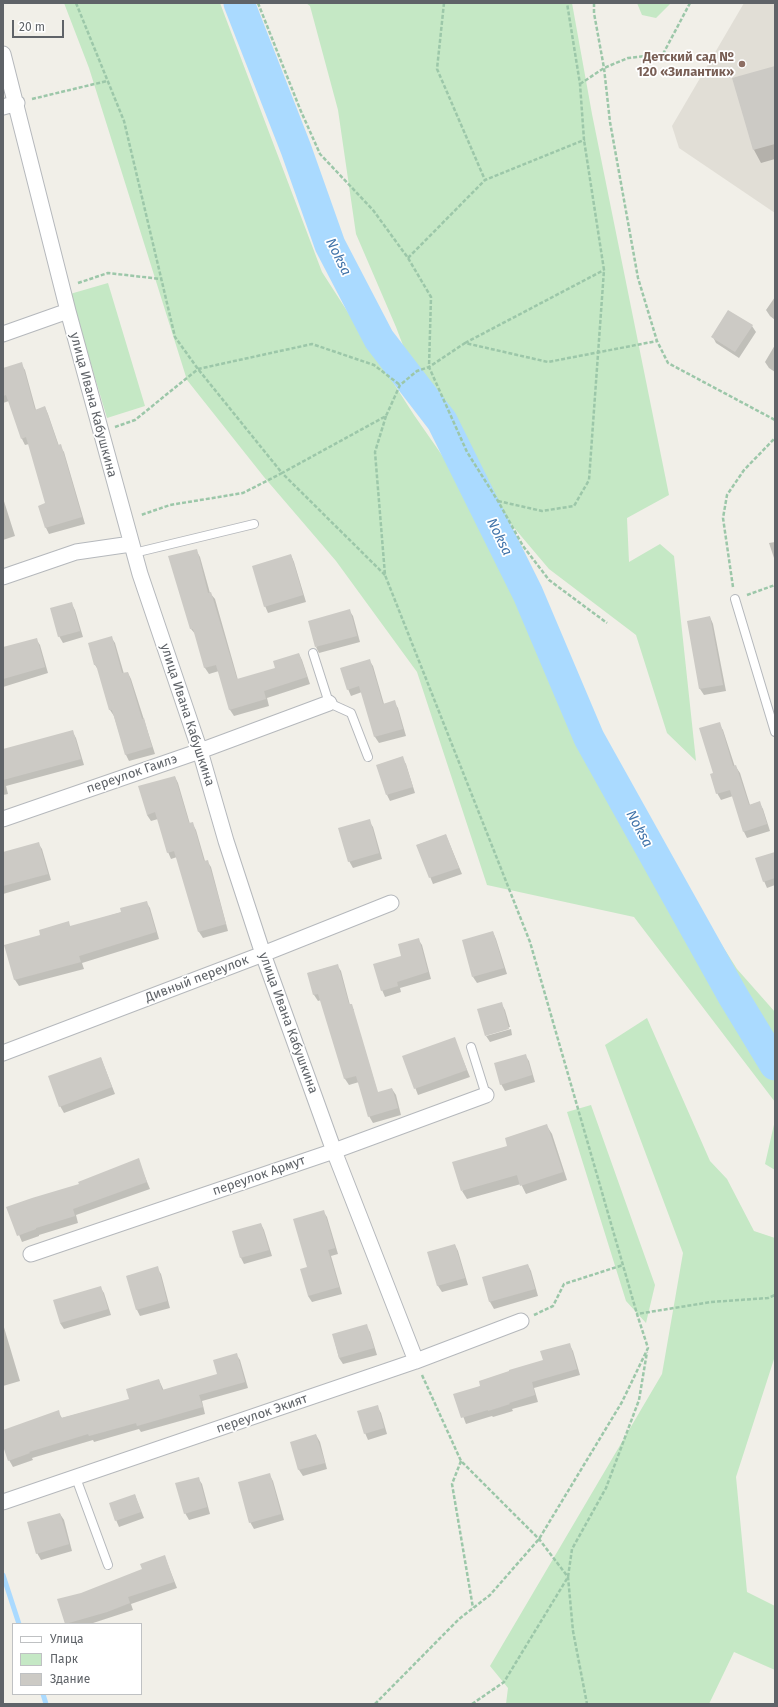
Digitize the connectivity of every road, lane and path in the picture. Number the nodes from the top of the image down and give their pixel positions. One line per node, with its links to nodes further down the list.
1 (76, 3): 9 (path)
2 (258, 3): 14 (path)
3 (444, 3): 13 (path)
4 (567, 3): 10 (path)
5 (594, 3): 8 (path)
6 (690, 3): 8 (path)
7 (3, 54): 11 (street, улица Ивана Кабушкина)
8 (604, 68): 10 (path); 20 (path)
9 (107, 81): 11 (path); 16 (path)
10 (580, 84): 12 (path)
11 (10, 105): 17 (street, улица Ивана Кабушкина)
12 (584, 140): 13 (path); 15 (path)
13 (485, 180): 14 (path)
14 (408, 258): 23 (path)
15 (604, 270): 21 (path); 22 (path)
16 (161, 279): 17 (path); 24 (path)
17 (63, 289): 18 (street, улица Ивана Кабушкина)
18 (68, 311): 19 (street); 28 (street, улица Ивана Кабушкина)
19 (3, 334)
20 (657, 341): 22 (path); 27 (path)
21 (465, 343): 22 (path); 23 (path)
22 (599, 352): 31 (path)
23 (429, 367): 25 (path); 31 (path)
24 (198, 369): 25 (path); 28 (path); 30 (path)
25 (400, 385): 26 (path)
26 (386, 416): 30 (path); 35 (path)
27 (775, 420)
28 (100, 433): 32 (street, улица Ивана Кабушкина)
29 (775, 438): 38 (path)
30 (282, 473): 32 (path); 35 (path)
31 (498, 500): 39 (path)
32 (125, 521): 34 (street, улица Ивана Кабушкина)
33 (254, 524): 34 (lane)
34 (133, 548): 36 (street); 43 (street, улица Ивана Кабушкина)
35 (385, 575): 53 (path)
36 (3, 577)
37 (775, 585): 38 (path)
38 (735, 599): 42 (lane)
39 (607, 623)
40 (313, 653): 41 (lane)
41 (329, 703): 43 (street, переулок Гаилэ); 44 (lane)
42 (775, 732)
43 (200, 751): 45 (street, переулок Гаилэ); 47 (street, улица Ивана Кабушкина)
44 (368, 757)
45 (3, 820)
46 (391, 903): 47 (street, Дивный переулок)
47 (263, 954): 49 (street, Дивный переулок); 51 (street, улица Ивана Кабушкина)
48 (471, 1047): 50 (lane)
49 (3, 1053)
50 (486, 1095): 51 (street, переулок Армут)
51 (334, 1151): 52 (street, переулок Армут); 58 (street, улица Ивана Кабушкина)
52 (31, 1254)
53 (623, 1264): 55 (path); 56 (path)
54 (775, 1295): 55 (path)
55 (637, 1314): 57 (path)
56 (520, 1321): 58 (street, переулок Экият)
57 (648, 1348): 62 (path); 64 (path)
58 (416, 1361): 59 (path); 60 (street, переулок Экият)
59 (461, 1461): 62 (path); 65 (path)
60 (76, 1478): 61 (street, переулок Экият); 63 (lane)
61 (3, 1502)
62 (539, 1539): 64 (path); 65 (path)
63 (108, 1565)
64 (568, 1577): 67 (path); 68 (path)
65 (473, 1608): 66 (path)
66 (375, 1704)
67 (472, 1704)
68 (587, 1704)

